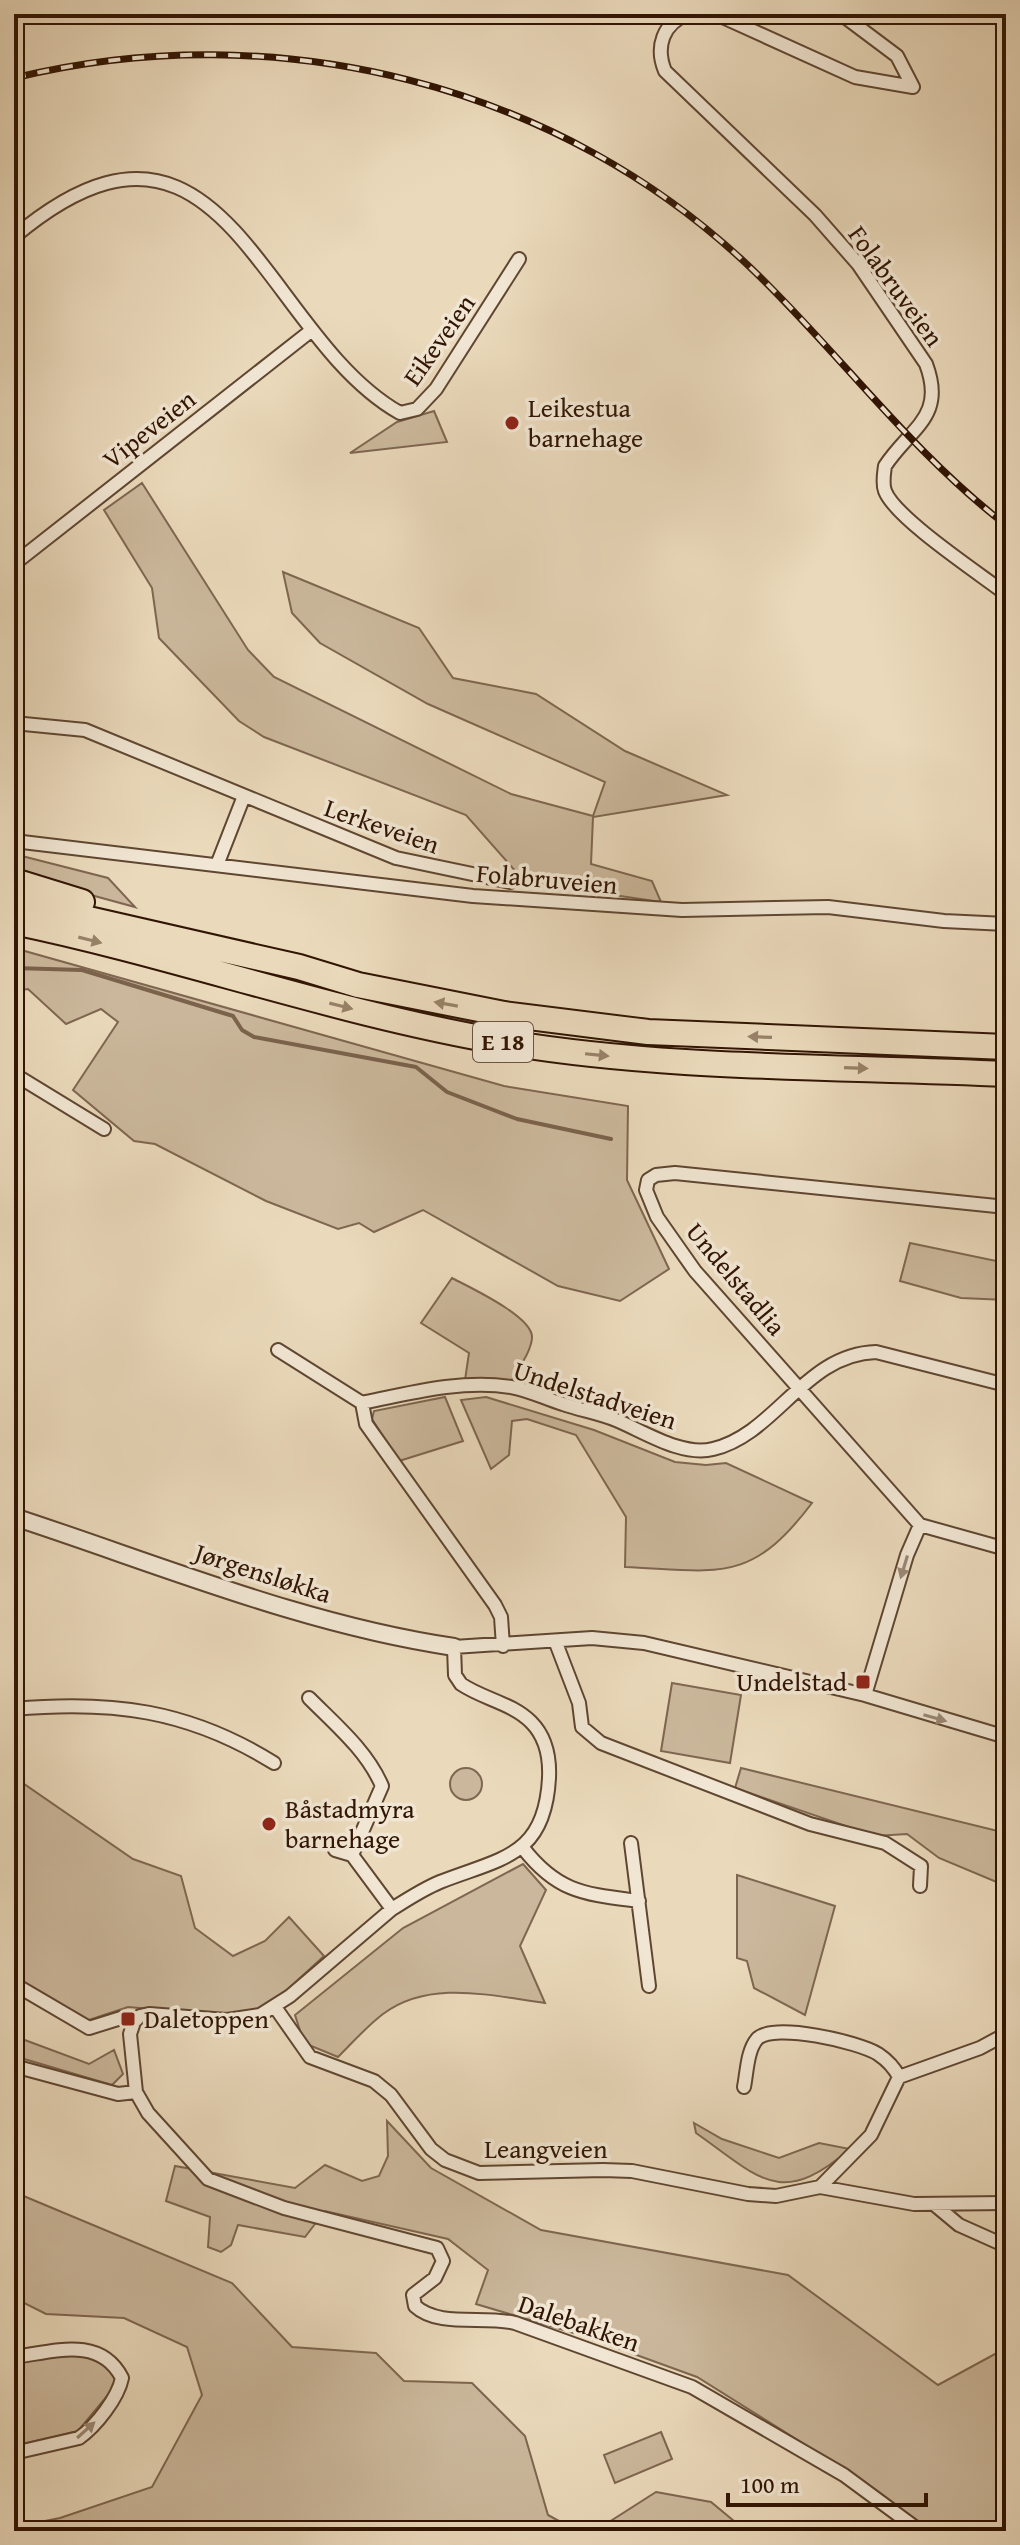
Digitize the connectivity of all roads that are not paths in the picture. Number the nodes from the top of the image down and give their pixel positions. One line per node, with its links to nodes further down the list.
1 (688, 14): 8 (street, Folabruveien)
2 (716, 14): 3 (street)
3 (841, 14)
4 (14, 237): 6 (street, Eikeveien)
5 (519, 259): 6 (street, Eikeveien)
6 (312, 330): 7 (street, Vipeveien)
7 (14, 564)
8 (1006, 594)
9 (14, 723): 10 (street, Lerkeveien)
10 (244, 796): 12 (street); 14 (street, Lerkeveien)
11 (14, 841): 12 (street, Folabruveien)
12 (217, 865): 17 (street, Folabruveien)
13 (14, 881): 18 (highway, E 18)
14 (510, 882)
15 (14, 902): 18 (highway, E 18)
16 (14, 922): 21 (highway, E 18, one-way to 21)
17 (1006, 924)
18 (299, 967): 19 (highway, E 18, one-way to 18)
19 (1006, 1047)
20 (14, 1074): 22 (street)
21 (1006, 1074)
22 (104, 1129)
23 (1006, 1207): 26 (street, Undelstadlia)
24 (278, 1350): 27 (street)
25 (1006, 1385): 26 (street)
26 (799, 1387): 27 (street, Undelstadveien); 29 (street, Undelstadlia)
27 (362, 1403): 32 (street)
28 (14, 1517): 33 (street, Jørgensløkka)
29 (920, 1525): 30 (street); 34 (street, one-way to 34)
30 (1006, 1549)
31 (556, 1643): 32 (street, Jørgensløkka); 34 (street, Jørgensløkka); 43 (street)
32 (503, 1646): 33 (street, Jørgensløkka)
33 (454, 1647): 40 (street)
34 (865, 1695): 37 (street, Jørgensløkka, one-way to 37)
35 (309, 1698): 42 (street)
36 (14, 1709): 38 (street)
37 (1006, 1737)
38 (274, 1763)
39 (631, 1843): 44 (street)
40 (523, 1848): 44 (street); 45 (street)
41 (335, 1850): 42 (street)
42 (352, 1855): 45 (street)
43 (920, 1886)
44 (639, 1901): 47 (street)
45 (392, 1909): 48 (street)
46 (14, 1984): 49 (street)
47 (649, 1986)
48 (275, 2007): 49 (street); 55 (street, Leangveien)
49 (134, 2022): 54 (street)
50 (1006, 2034): 52 (street)
51 (14, 2066): 54 (street)
52 (899, 2077): 53 (street); 55 (street)
53 (744, 2087)
54 (136, 2092): 61 (street, Dalebakken)
55 (820, 2187): 57 (street, Leangveien)
56 (1006, 2203): 57 (street, Leangveien)
57 (935, 2205): 58 (street)
58 (1006, 2246)
59 (14, 2357): 60 (street, one-way to 59)
60 (14, 2453)
61 (920, 2531)

